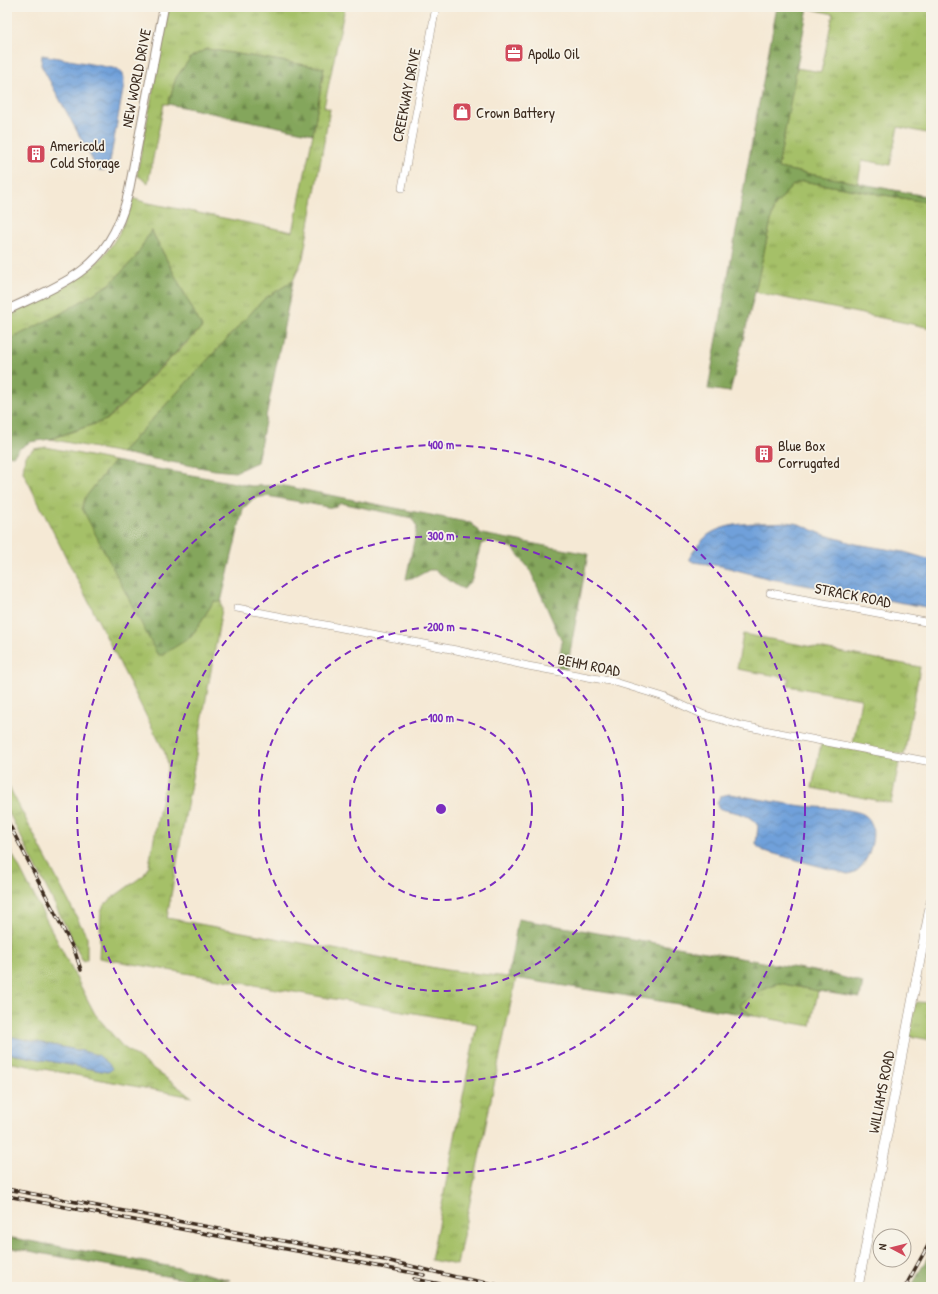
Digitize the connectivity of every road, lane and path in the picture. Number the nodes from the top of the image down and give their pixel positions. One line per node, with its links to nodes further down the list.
1 (164, 7): 4 (street, NEW WORLD DRIVE)
2 (436, 7): 3 (street, CREEKWAY DRIVE)
3 (402, 188)
4 (7, 310)
5 (770, 593): 7 (street, STRACK ROAD)
6 (237, 608): 8 (street, BEHM ROAD)
7 (931, 623)
8 (931, 762)
9 (931, 902): 10 (main road, WILLIAMS ROAD)
10 (858, 1287)

